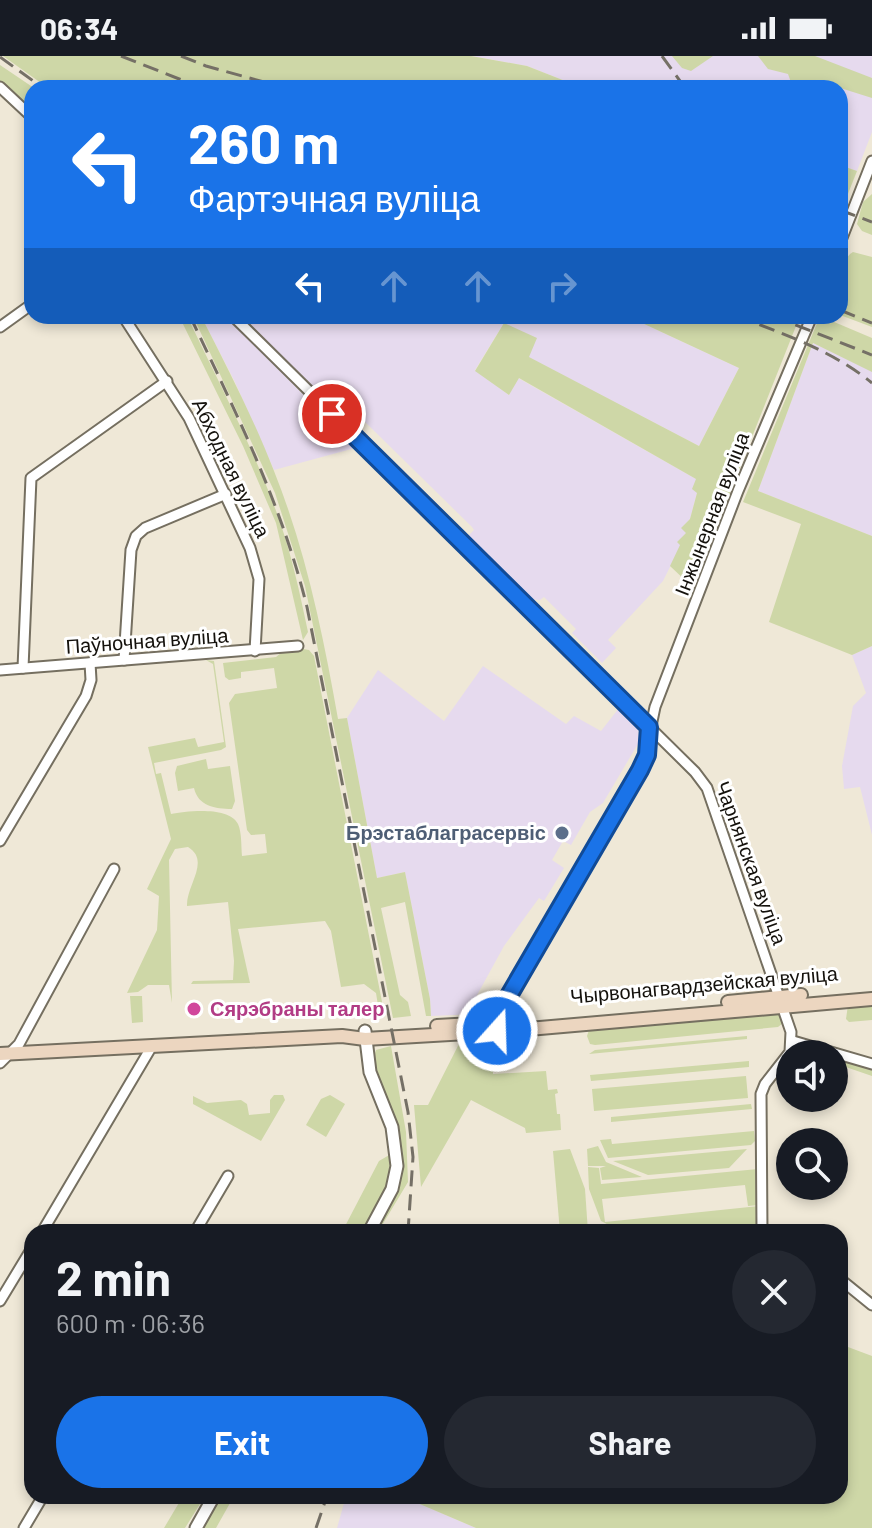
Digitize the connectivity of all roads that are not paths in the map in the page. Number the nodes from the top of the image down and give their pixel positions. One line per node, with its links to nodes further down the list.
1 (0, 87): 2 (street)
2 (24, 110)
3 (872, 161): 4 (street)
4 (848, 222)
5 (24, 310): 9 (street)
6 (128, 324): 10 (street, Абходная вуліца)
7 (241, 324): 18 (street, Чарнянская вуліца)
8 (809, 324): 18 (street, Інжынерная вуліца)
9 (0, 327)
10 (167, 381): 11 (street, Абходная вуліца); 16 (street)
11 (226, 494): 13 (street, Абходная вуліца); 14 (street)
12 (298, 646): 13 (street, Паўночная вуліца)
13 (255, 651): 14 (street, Паўночная вуліца)
14 (124, 660): 15 (street, Паўночная вуліца)
15 (90, 663): 16 (street, Паўночная вуліца); 19 (street)
16 (23, 668): 17 (street, Паўночная вуліца)
17 (0, 670)
18 (649, 727): 23 (street, Чарнянская вуліца); 24 (street, Інжынерная вуліца)
19 (0, 841)
20 (114, 869): 28 (street)
21 (872, 991): 23 (main road, Чырвонагвардзейская вуліца)
22 (872, 999): 23 (main road, Чырвонагвардзейская вуліца)
23 (781, 1001): 24 (main road, Чырвонагвардзейская вуліца); 26 (street, Чарнянская вуліца)
24 (497, 1026): 25 (main road, Чырвонагвардзейская вуліца)
25 (365, 1035): 27 (main road, Чырвонагвардзейская вуліца); 35 (street)
26 (793, 1040)
27 (152, 1046): 28 (main road, Чырвонагвардзейская вуліца); 33 (street)
28 (3, 1057)
29 (848, 1057): 30 (street)
30 (872, 1064)
31 (776, 1070): 36 (street)
32 (228, 1176): 34 (street)
33 (47, 1224)
34 (200, 1224)
35 (373, 1224)
36 (762, 1224)
37 (24, 1261): 39 (street)
38 (848, 1286): 40 (street)
39 (0, 1301)
40 (872, 1305)
41 (38, 1504): 43 (street)
42 (210, 1504): 44 (street)
43 (24, 1528)
44 (196, 1528)

